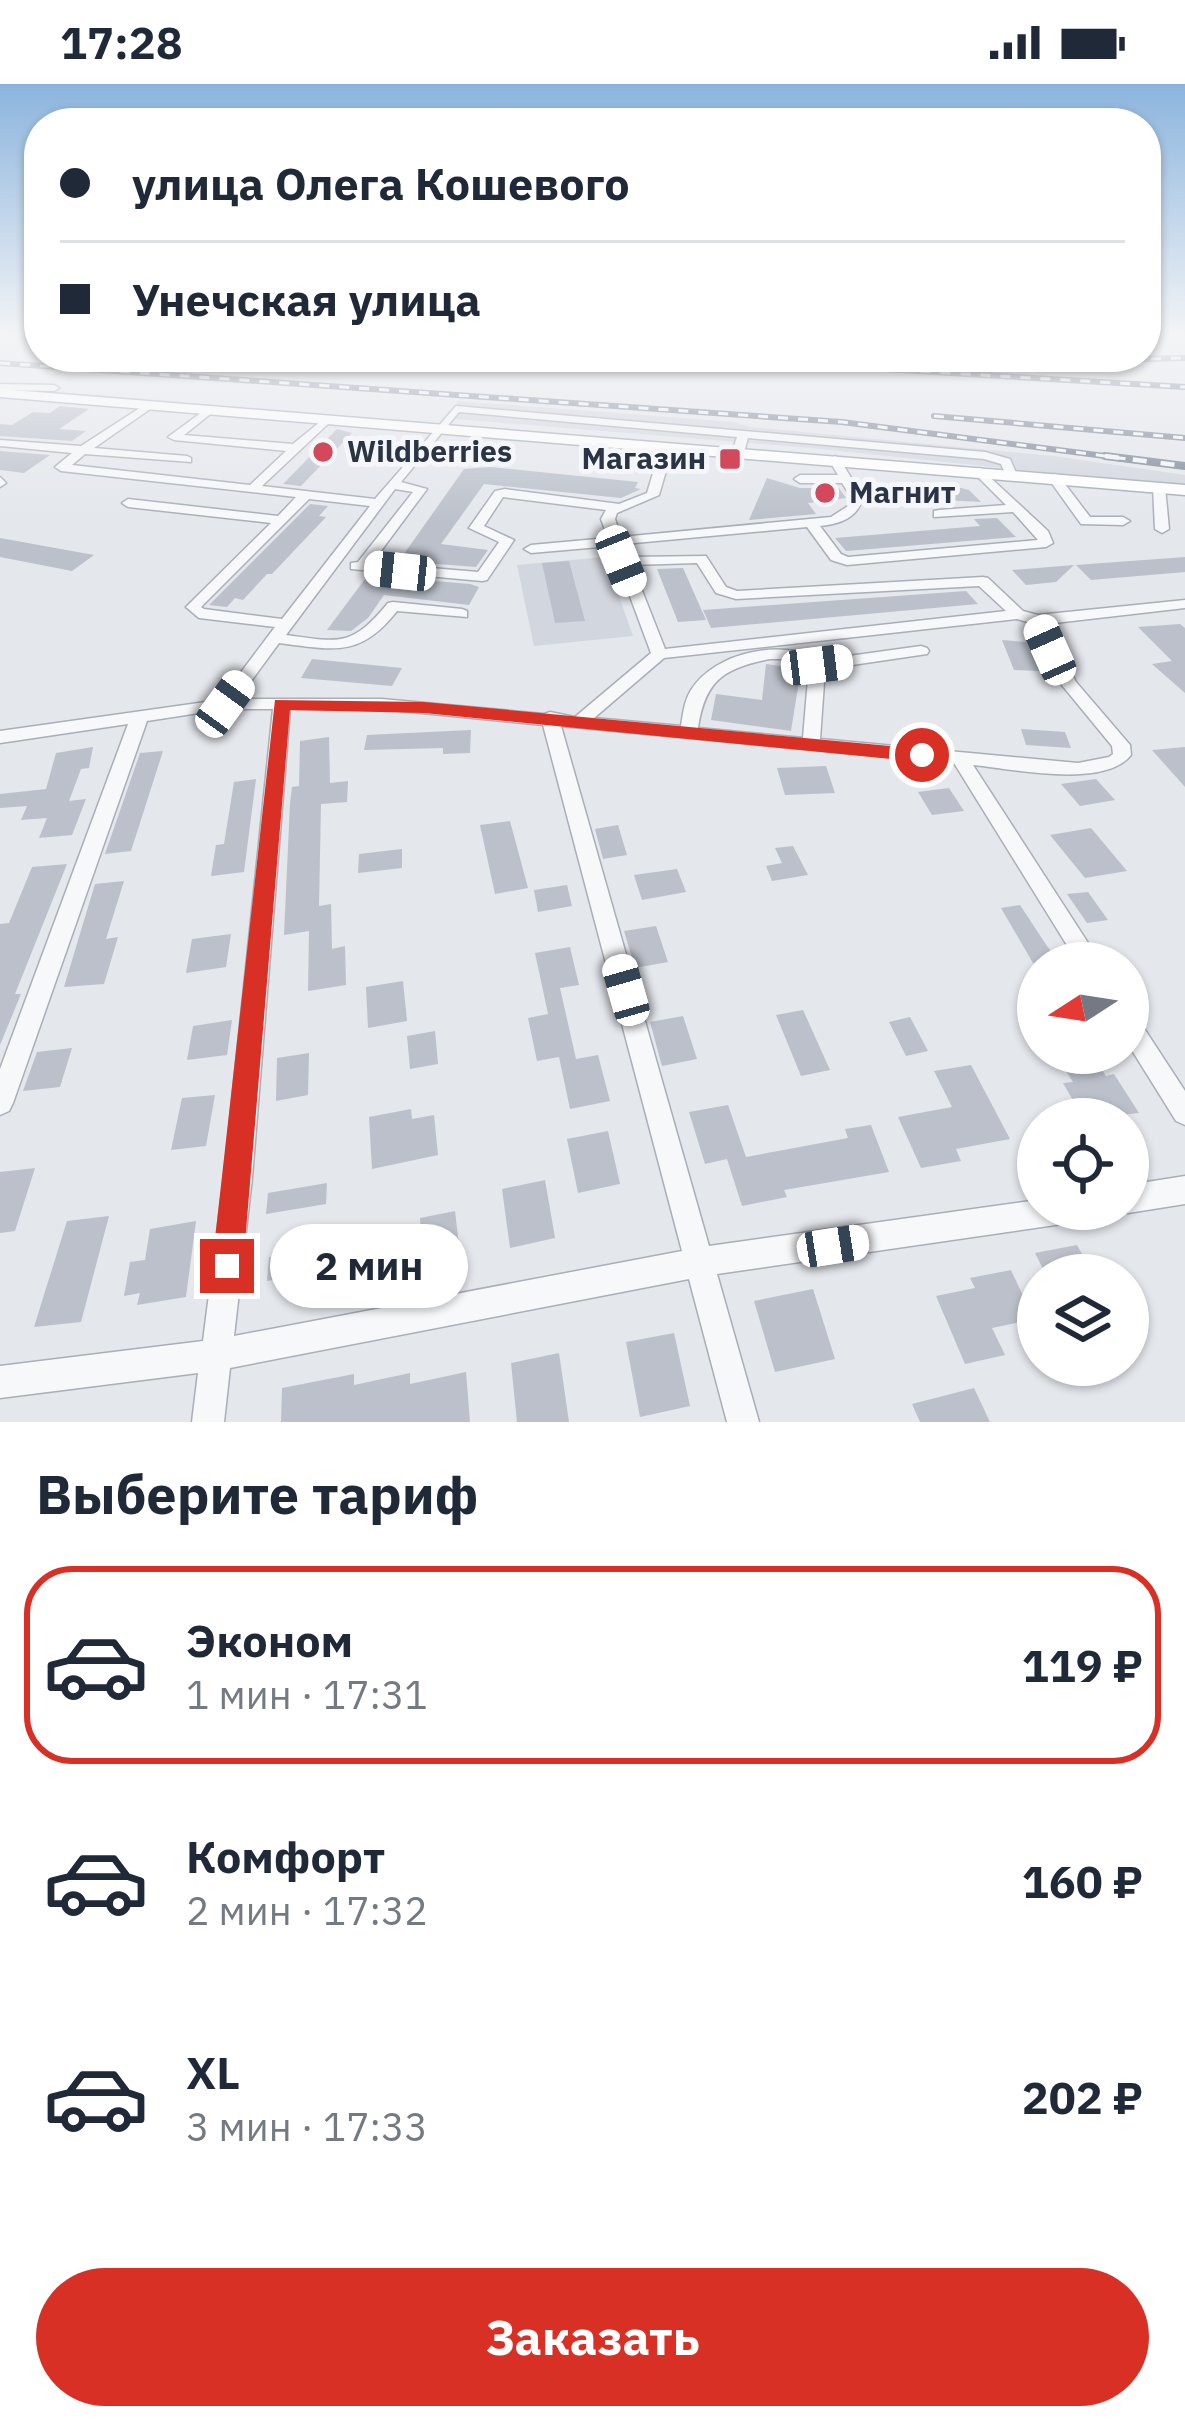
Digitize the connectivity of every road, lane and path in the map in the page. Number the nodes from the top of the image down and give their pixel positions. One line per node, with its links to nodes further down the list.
1 (35, 396): 2 (main road)
2 (149, 405): 3 (main road); 11 (street)
3 (209, 410): 4 (main road); 7 (street)
4 (326, 420): 5 (main road); 10 (street)
5 (439, 429): 6 (street); 9 (main road); 21 (street)
6 (744, 434): 12 (street); 16 (street)
7 (211, 441): 10 (street); 13 (street)
8 (0, 443): 11 (street)
9 (667, 447): 12 (main road); 27 (street)
10 (295, 448): 23 (street)
11 (83, 450): 13 (street); 20 (street)
12 (738, 452): 14 (main road)
13 (187, 460): 20 (street)
14 (835, 460): 15 (main road); 19 (street)
15 (980, 472): 16 (main road); 28 (street)
16 (1011, 475): 17 (main road)
17 (1054, 478): 22 (main road); 31 (street)
18 (800, 479): 19 (street)
19 (848, 479): 32 (street)
20 (160, 480): 23 (street); 30 (street)
21 (392, 485): 26 (street); 38 (street)
22 (1159, 487): 24 (main road); 33 (street)
23 (251, 490): 25 (street)
24 (1185, 490)
25 (305, 496): 26 (street); 30 (street)
26 (378, 503): 37 (street)
27 (620, 508): 34 (street); 38 (street)
28 (1016, 508): 29 (street); 32 (street)
29 (939, 514)
30 (282, 520): 42 (street)
31 (1124, 521)
32 (812, 524): 34 (street)
33 (1162, 529)
34 (614, 541): 35 (street); 36 (street)
35 (531, 548)
36 (621, 561): 41 (street); 45 (street)
37 (332, 563): 38 (street); 42 (street)
38 (362, 566)
39 (1182, 607): 41 (street)
40 (462, 614): 43 (street)
41 (1027, 617): 45 (street); 55 (street)
42 (285, 624): 43 (street)
43 (273, 638): 47 (street)
44 (921, 651): 46 (street)
45 (659, 654): 51 (street)
46 (817, 665): 52 (street); 54 (street)
47 (225, 704): 48 (street); 49 (street)
48 (282, 704): 50 (street); 64 (street)
49 (139, 718): 53 (street); 58 (street)
50 (550, 718): 51 (street); 63 (street)
51 (579, 722): 52 (street)
52 (689, 732): 54 (street)
53 (0, 737)
54 (811, 744): 55 (street)
55 (960, 759): 56 (street)
56 (1077, 942)
57 (1149, 1056): 59 (street)
58 (0, 1103)
59 (1185, 1113)
60 (1185, 1190): 61 (street)
61 (1149, 1196)
62 (1017, 1216): 63 (street)
63 (701, 1262): 64 (street); 67 (street)
64 (216, 1355): 65 (street); 66 (street)
65 (0, 1382)
66 (208, 1422)
67 (743, 1422)

